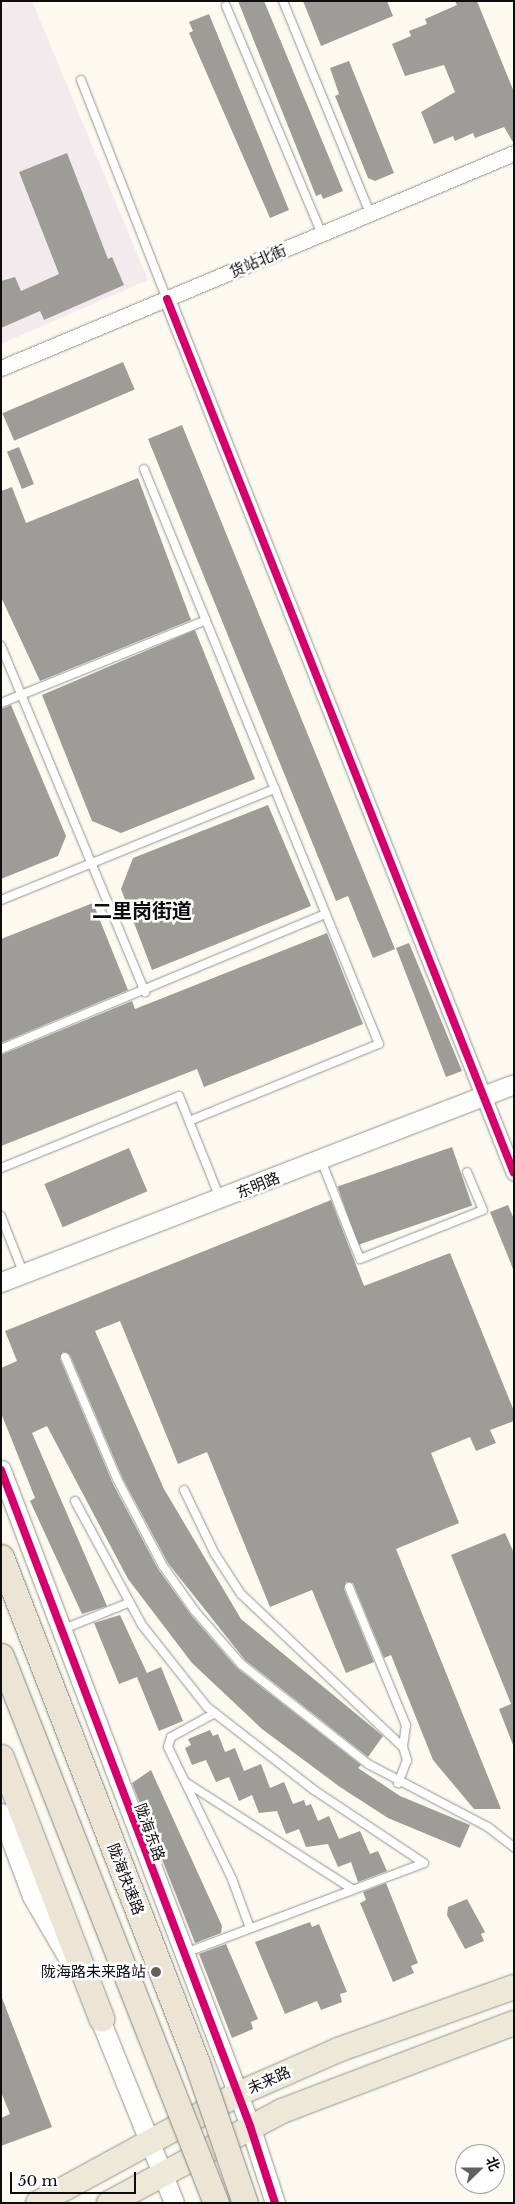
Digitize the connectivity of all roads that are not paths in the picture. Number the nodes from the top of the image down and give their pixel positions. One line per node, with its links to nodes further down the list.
1 (283, 1): 5 (lane)
2 (226, 6): 6 (lane)
3 (81, 80): 7 (lane)
4 (514, 153): 5 (street, 货站北街)
5 (370, 213): 6 (street, 货站北街)
6 (322, 234): 7 (street, 货站北街)
7 (168, 299): 8 (street, 货站北街); 21 (street)
8 (1, 368)
9 (144, 468): 10 (lane)
10 (206, 620): 12 (lane); 14 (lane)
11 (1, 646): 12 (lane)
12 (22, 695): 13 (lane); 15 (lane)
13 (1, 703)
14 (275, 789): 15 (lane); 17 (lane)
15 (92, 864): 16 (lane); 18 (lane)
16 (1, 900)
17 (325, 914): 18 (lane); 22 (lane)
18 (145, 992): 19 (lane)
19 (1, 1049)
20 (514, 1084): 21 (street, 东明路)
21 (484, 1097): 23 (street, 东明路); 25 (street)
22 (189, 1121): 24 (lane); 27 (lane)
23 (321, 1160): 26 (lane); 27 (street, 东明路)
24 (1, 1168)
25 (513, 1169)
26 (467, 1172)
27 (220, 1200): 29 (street, 东明路)
28 (1, 1216): 29 (lane)
29 (24, 1274): 30 (street, 东明路)
30 (1, 1282)
31 (65, 1357): 44 (lane)
32 (1, 1470): 38 (street, 陇海东路)
33 (184, 1490): 41 (lane)
34 (75, 1501): 37 (lane)
35 (1, 1557): 61 (highway, 陇海快速路, bridge)
36 (349, 1587): 41 (lane)
37 (128, 1603): 38 (lane); 40 (lane)
38 (60, 1630): 49 (street, 陇海东路)
39 (1, 1656): 60 (highway, bridge)
40 (215, 1713): 43 (lane); 47 (lane)
41 (403, 1747): 44 (lane)
42 (1, 1757): 51 (highway)
43 (185, 1782): 47 (lane); 48 (lane)
44 (398, 1783): 46 (lane)
45 (1, 1813): 51 (street)
46 (514, 1847)
47 (352, 1889): 48 (lane)
48 (250, 1928): 49 (lane)
49 (182, 1954): 53 (street, 陇海东路)
50 (514, 1987): 53 (main road, 未来路)
51 (101, 2018): 55 (street)
52 (514, 2023): 54 (main road)
53 (238, 2094): 54 (street, 陇海东路); 55 (main road, 未来路)
54 (250, 2126): 56 (main road); 62 (street, 陇海东路)
55 (149, 2142): 56 (street); 57 (main road, 未来路)
56 (163, 2173): 58 (main road); 59 (street)
57 (38, 2203)
58 (110, 2203)
59 (174, 2203)
60 (216, 2203)
61 (245, 2203)
62 (275, 2203)

